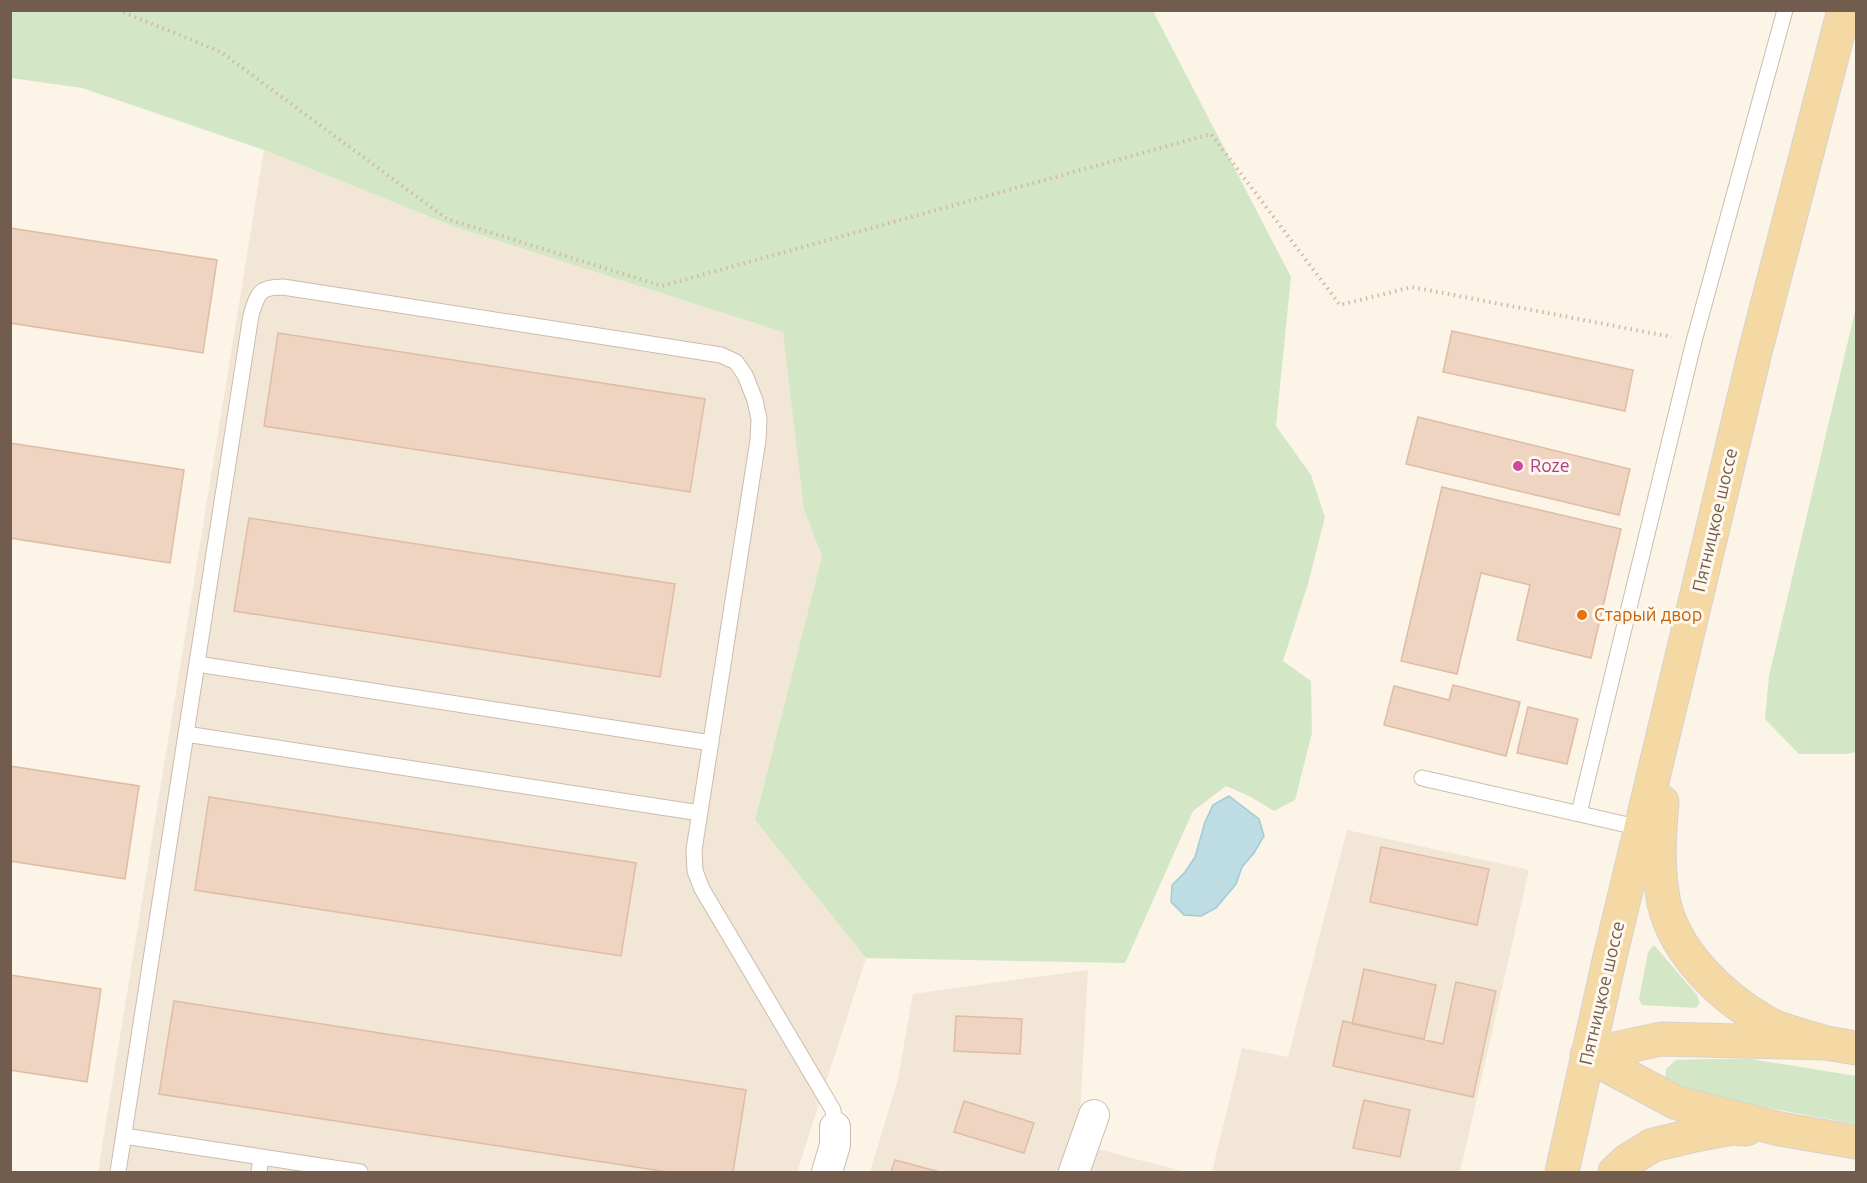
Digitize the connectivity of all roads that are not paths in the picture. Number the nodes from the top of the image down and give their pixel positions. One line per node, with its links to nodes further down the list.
1 (1785, 10): 9 (lane)
2 (1844, 10): 4 (main road, Пятницкое шоссе)
3 (197, 664): 5 (lane); 6 (lane); 6 (lane)
4 (1672, 700): 10 (main road, Пятницкое шоссе); 11 (main road)
5 (186, 734): 8 (lane); 16 (lane)
6 (711, 743): 8 (lane)
7 (1422, 778): 9 (lane)
8 (700, 813): 14 (lane)
9 (1579, 813): 10 (lane)
10 (1641, 828): 12 (main road, Пятницкое шоссе)
11 (1841, 1045): 12 (main road)
12 (1587, 1055): 15 (main road); 23 (main road, Пятницкое шоссе)
13 (1094, 1115): 22 (street)
14 (835, 1127): 21 (street)
15 (1780, 1129): 17 (main road); 24 (main road)
16 (124, 1136): 18 (lane); 19 (lane)
17 (1857, 1142)
18 (260, 1165): 20 (lane)
19 (118, 1173)
20 (360, 1173)
21 (827, 1173)
22 (1074, 1173)
23 (1562, 1173)
24 (1615, 1173)

